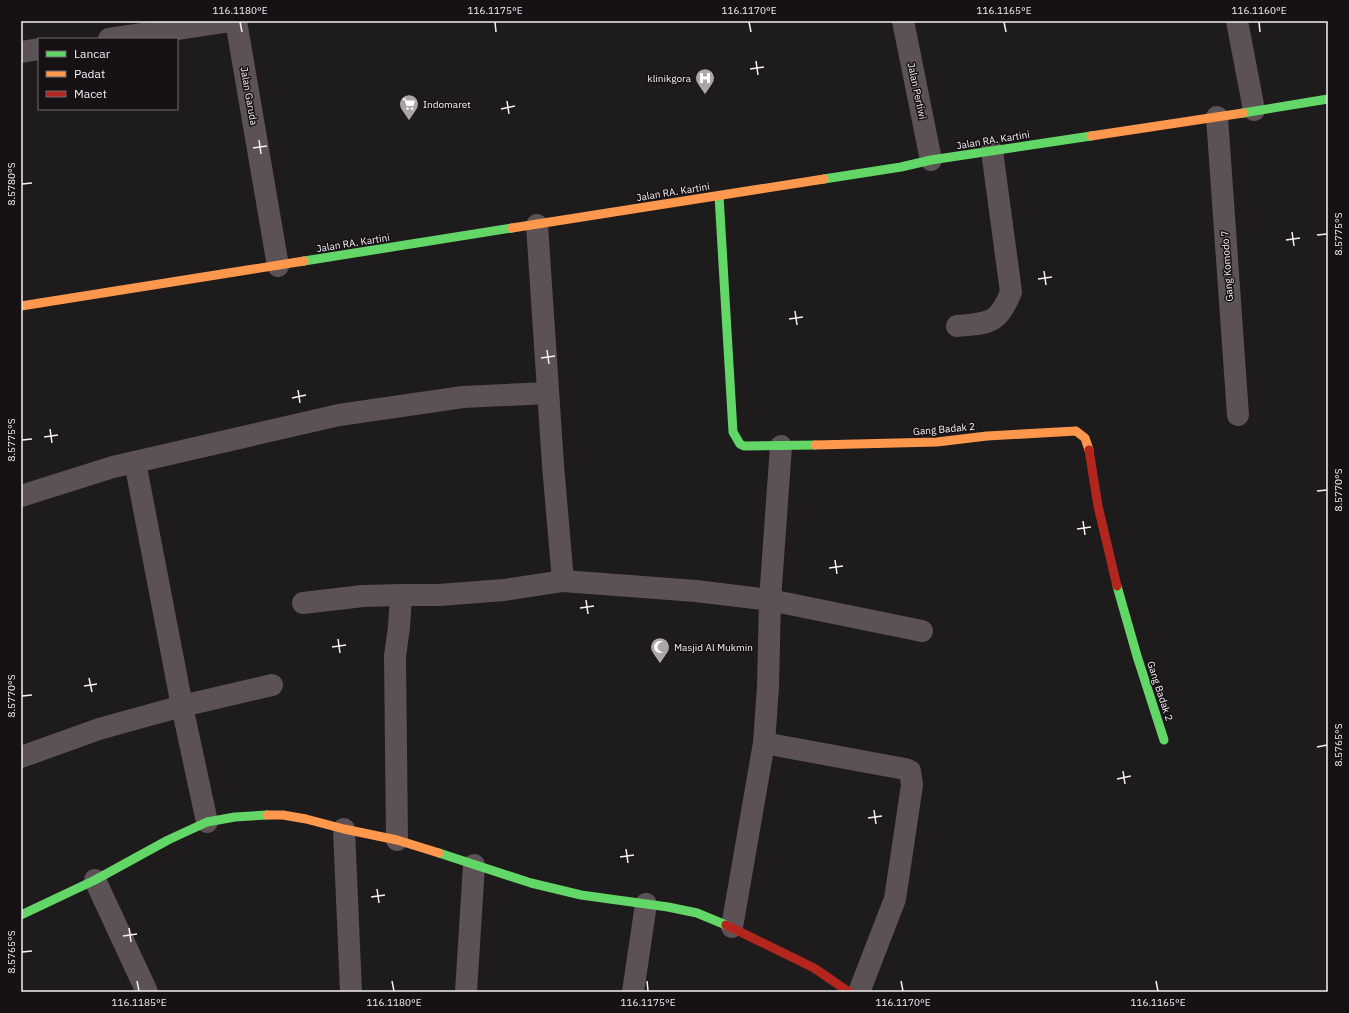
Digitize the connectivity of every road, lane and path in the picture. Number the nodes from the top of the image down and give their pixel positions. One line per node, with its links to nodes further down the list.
1 (230, 21): 5 (street)
2 (236, 21): 15 (street, Jalan Garuda)
3 (902, 21): 12 (street, Jalan Pertiwi)
4 (1237, 21): 9 (street)
5 (116, 38)
6 (38, 49): 7 (street)
7 (21, 52)
8 (1328, 99): 9 (street, Jalan RA. Kartini)
9 (1254, 110): 10 (street, Jalan RA. Kartini)
10 (1217, 117): 11 (street, Jalan RA. Kartini); 19 (street, Gang Komodo 7)
11 (992, 151): 12 (street, Jalan RA. Kartini); 17 (street)
12 (931, 160): 13 (street, Jalan RA. Kartini)
13 (719, 196): 14 (street, Jalan RA. Kartini); 20 (street, Gang Badak 2)
14 (538, 225): 15 (street, Jalan RA. Kartini); 18 (street)
15 (278, 266): 16 (street, Jalan RA. Kartini)
16 (21, 306)
17 (957, 326)
18 (548, 393): 21 (street); 23 (street)
19 (1238, 415)
20 (781, 446): 25 (street); 30 (street, Gang Badak 2)
21 (135, 462): 22 (street); 29 (street)
22 (21, 496)
23 (563, 581): 24 (street); 25 (street)
24 (401, 595): 26 (street); 35 (street)
25 (770, 600): 27 (street); 31 (street)
26 (303, 603)
27 (922, 631)
28 (272, 685): 29 (street)
29 (182, 706): 32 (street); 33 (street)
30 (1164, 740)
31 (764, 743): 40 (street); 46 (street)
32 (21, 757)
33 (207, 822): 34 (street); 37 (street)
34 (344, 829): 35 (street); 42 (street)
35 (397, 840): 36 (street)
36 (474, 865): 38 (street); 43 (street)
37 (95, 880): 39 (street); 41 (street)
38 (646, 904): 40 (street); 44 (street)
39 (22, 911)
40 (732, 927): 45 (street)
41 (147, 992)
42 (351, 992)
43 (466, 992)
44 (633, 992)
45 (848, 992)
46 (859, 992)

